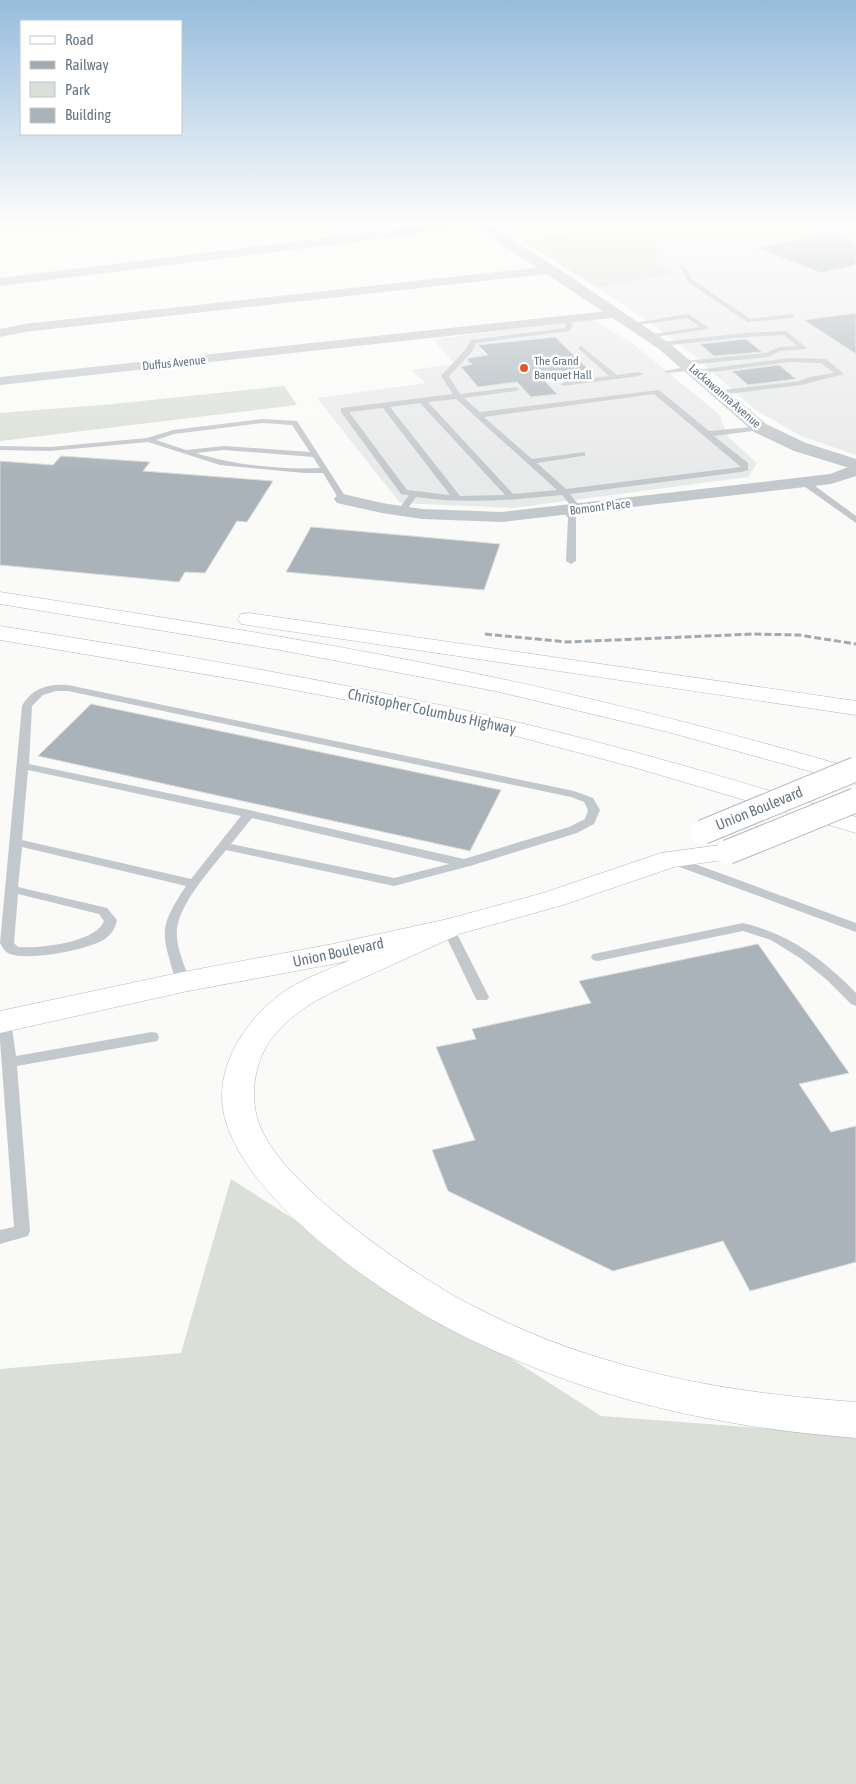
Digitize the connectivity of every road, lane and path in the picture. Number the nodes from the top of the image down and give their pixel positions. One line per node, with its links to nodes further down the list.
1 (203, 308): 8 (street)
2 (608, 308): 4 (street, Lackawanna Avenue)
3 (729, 308): 5 (lane)
4 (616, 314): 6 (street, Lackawanna Avenue); 7 (street, Duffus Avenue)
5 (792, 316)
6 (631, 324): 9 (street, Lackawanna Avenue); 9 (lane)
7 (564, 329): 15 (street, Duffus Avenue); 21 (lane)
8 (0, 333)
9 (655, 340): 11 (street, Lackawanna Avenue); 11 (lane)
10 (581, 348): 14 (lane)
11 (692, 368): 12 (lane); 20 (street, Lackawanna Avenue); 20 (lane)
12 (668, 371)
13 (639, 374): 14 (lane)
14 (615, 377): 16 (lane)
15 (0, 382)
16 (577, 382): 17 (lane); 18 (lane)
17 (565, 384)
18 (584, 388)
19 (516, 389): 21 (lane)
20 (718, 393): 25 (street, Lackawanna Avenue)
21 (458, 396): 22 (lane); 24 (lane)
22 (422, 400): 23 (lane); 39 (lane)
23 (385, 405): 37 (lane); 38 (lane)
24 (478, 415): 26 (lane); 32 (lane)
25 (760, 428): 26 (lane); 33 (street, Lackawanna Avenue)
26 (707, 434): 36 (lane)
27 (148, 440): 28 (lane); 29 (lane); 31 (lane)
28 (0, 448)
29 (181, 451): 31 (lane); 34 (lane)
30 (582, 454): 32 (lane)
31 (316, 455): 34 (lane)
32 (530, 462): 36 (lane)
33 (856, 467): 35 (street, Bomont Place)
34 (326, 470): 40 (lane)
35 (804, 482): 41 (street, Bomont Place); 43 (lane)
36 (564, 492): 39 (lane); 41 (lane)
37 (414, 494): 38 (lane); 42 (lane)
38 (457, 498): 39 (lane)
39 (512, 498)
40 (343, 499): 42 (street, Bomont Place)
41 (572, 510): 42 (street, Bomont Place); 44 (lane)
42 (401, 512)
43 (856, 520)
44 (571, 561)
45 (0, 584): 48 (main road)
46 (0, 598): 51 (main road)
47 (0, 632): 54 (main road, Christopher Columbus Highway)
48 (856, 708)
49 (23, 766): 53 (lane); 55 (lane); 58 (lane)
50 (856, 769): 57 (main road, Union Boulevard, bridge)
51 (856, 778)
52 (856, 800): 57 (main road, Union Boulevard, bridge)
53 (250, 814): 56 (lane); 58 (lane)
54 (856, 825)
55 (15, 842): 59 (lane); 60 (lane)
56 (224, 846): 58 (lane); 59 (lane)
57 (670, 860): 61 (main road, Union Boulevard); 62 (lane)
58 (466, 863)
59 (194, 884): 64 (lane)
60 (12, 888): 60 (lane)
61 (448, 928): 64 (main road, Union Boulevard); 65 (lane); 71 (main road)
62 (856, 928)
63 (598, 957): 66 (lane)
64 (183, 982): 67 (main road, Union Boulevard)
65 (482, 997)
66 (856, 1002)
67 (2, 1022): 69 (lane)
68 (152, 1037): 69 (lane)
69 (10, 1062): 70 (lane)
70 (0, 1237)
71 (856, 1420)

